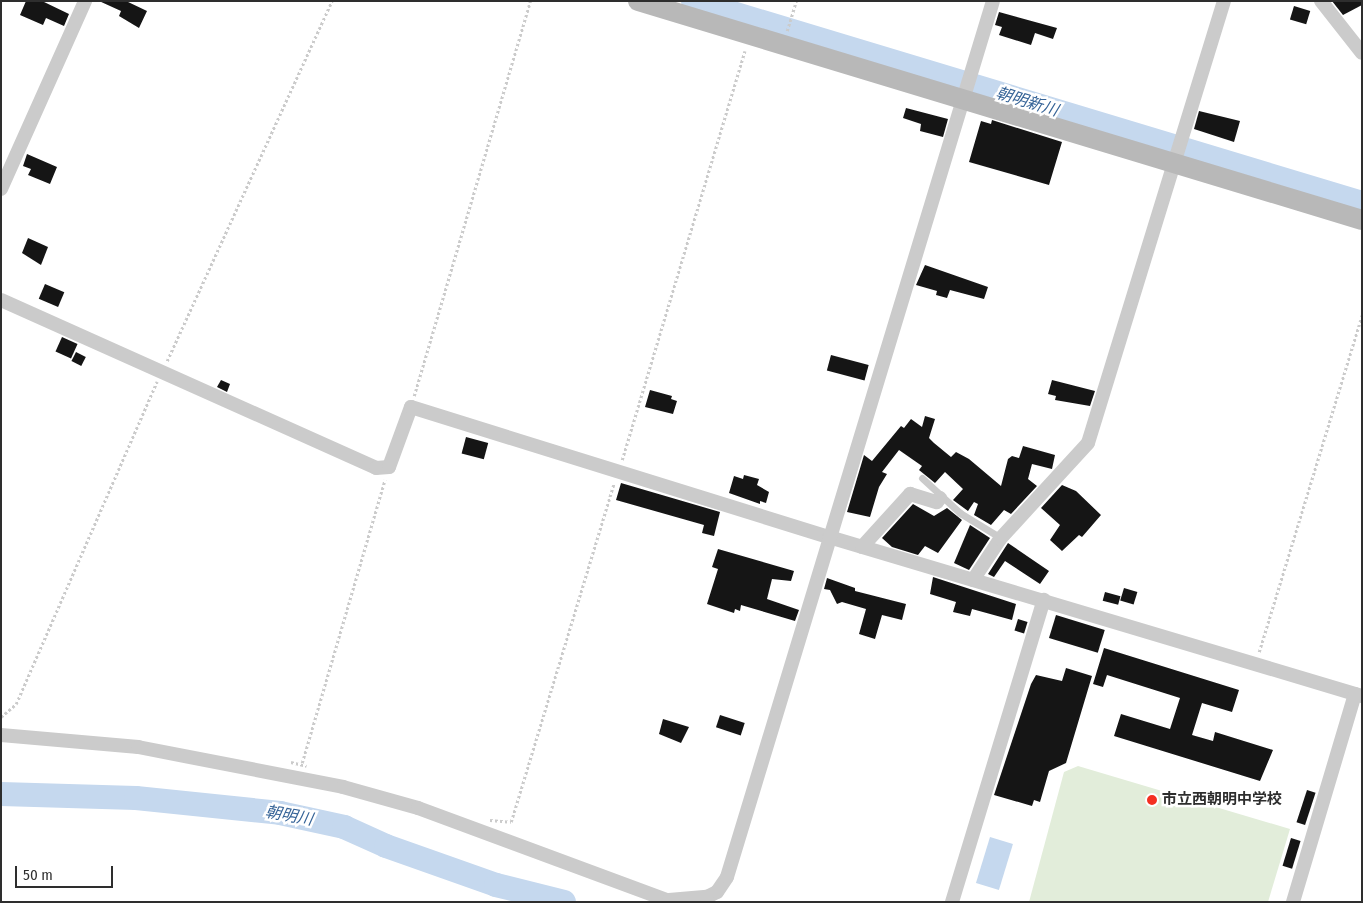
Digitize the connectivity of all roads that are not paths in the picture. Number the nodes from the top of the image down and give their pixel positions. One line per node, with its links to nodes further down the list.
1 (85, 1): 9 (street)
2 (638, 1): 7 (street)
3 (993, 1): 7 (street)
4 (1224, 1): 8 (street)
5 (1321, 1): 6 (street)
6 (1362, 53)
7 (966, 89): 8 (street); 14 (street)
8 (1176, 158): 10 (street); 15 (street)
9 (1, 189)
10 (1362, 220)
11 (1, 300): 14 (street)
12 (922, 478): 13 (lane)
13 (940, 498): 15 (lane); 16 (street)
14 (829, 537): 16 (street); 21 (street)
15 (1001, 538): 17 (street)
16 (862, 547): 17 (street)
17 (973, 580): 18 (street)
18 (1044, 600): 19 (street); 22 (street)
19 (1358, 694): 23 (street)
20 (1, 735): 21 (street)
21 (671, 901)
22 (952, 902)
23 (1293, 902)

